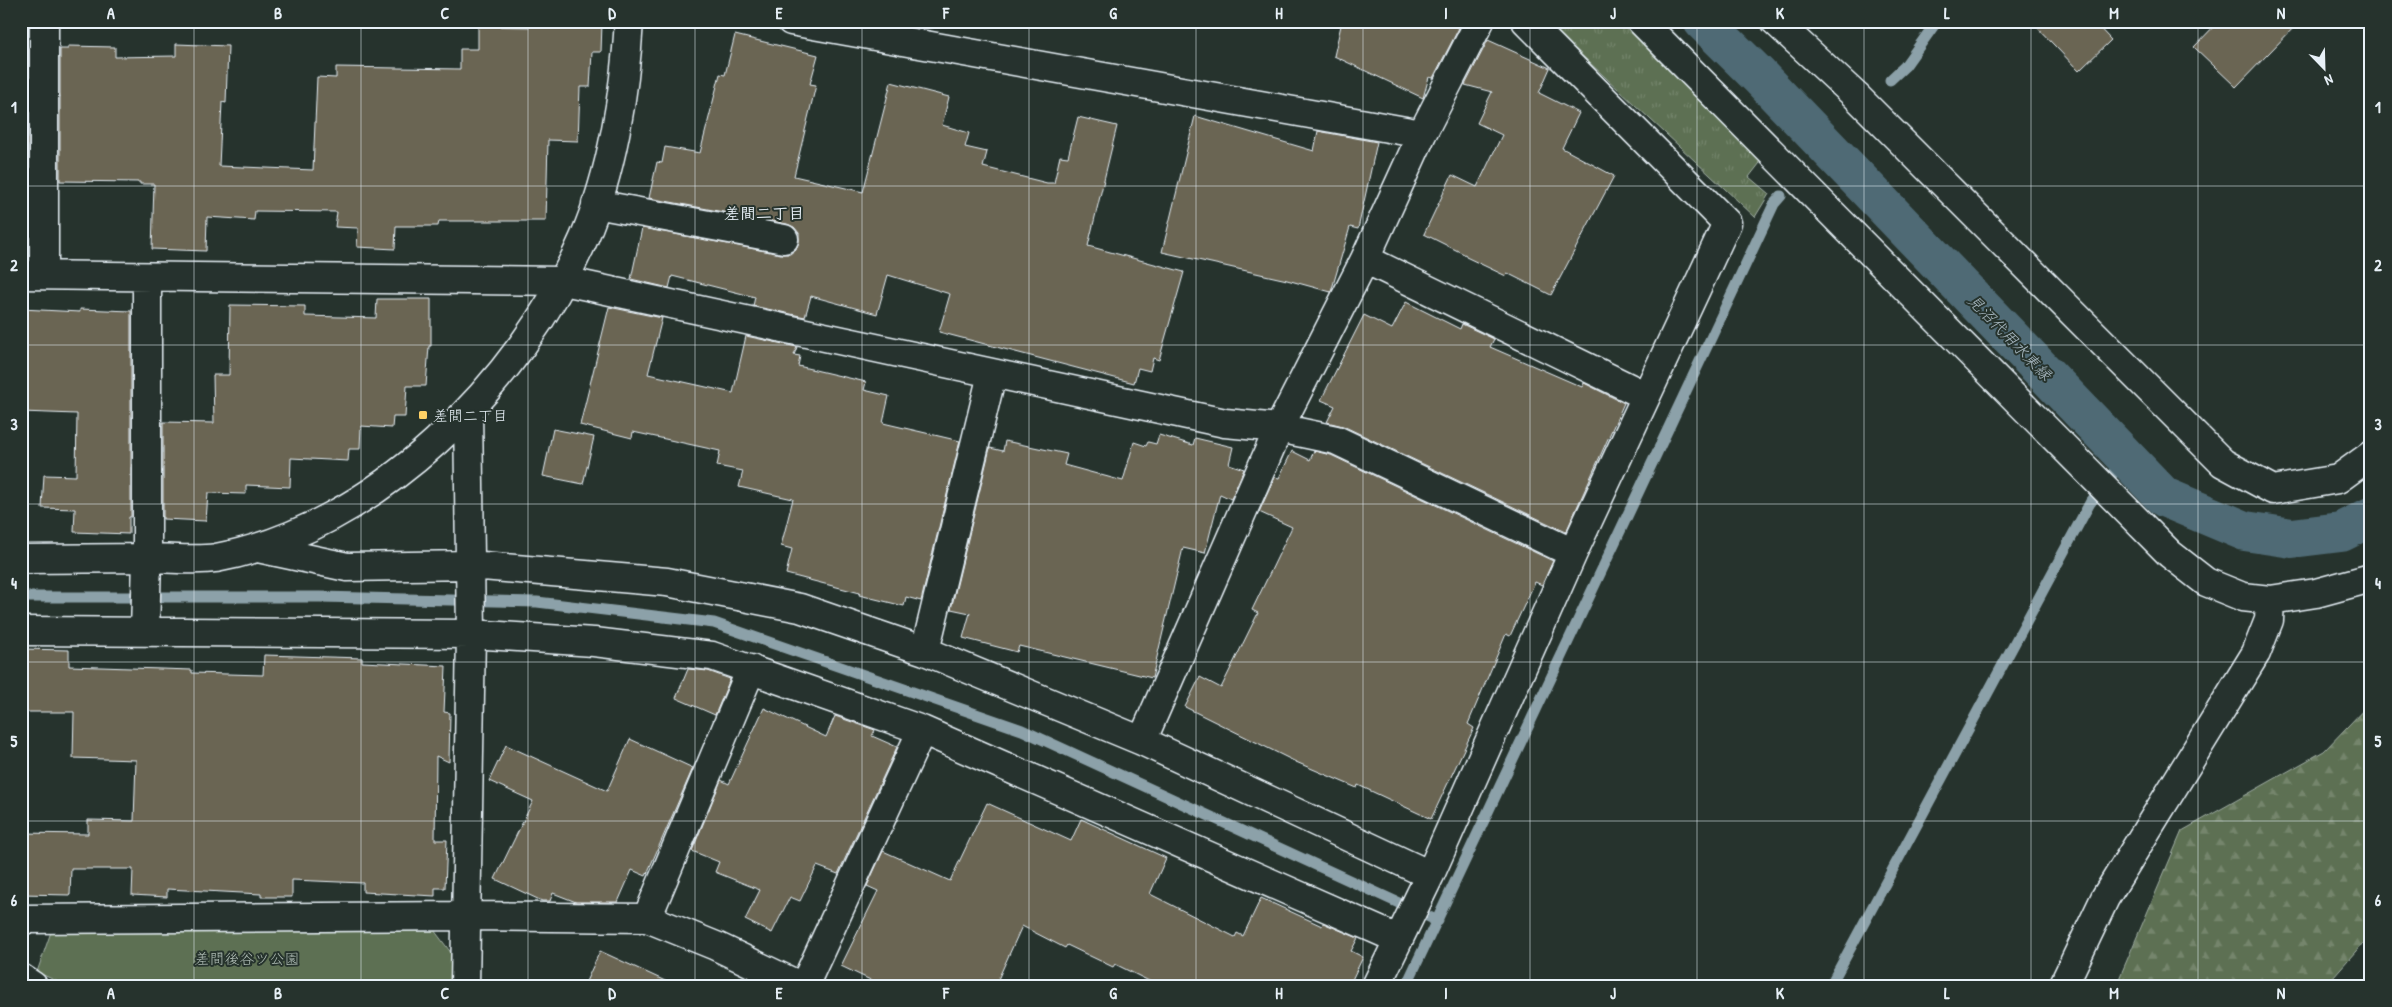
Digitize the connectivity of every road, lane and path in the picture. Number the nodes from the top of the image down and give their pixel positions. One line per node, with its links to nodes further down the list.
1 (44, 21): 12 (street)
2 (629, 21): 9 (street)
3 (791, 21): 8 (street)
4 (1480, 21): 8 (street)
5 (1526, 21): 16 (street)
6 (1641, 21): 26 (street)
7 (1775, 21): 19 (street)
8 (1422, 134): 11 (street)
9 (596, 204): 10 (street); 14 (street)
10 (784, 239)
11 (1366, 259): 16 (street); 18 (street)
12 (32, 275): 13 (street)
13 (147, 277): 14 (street); 22 (street)
14 (564, 281): 15 (street); 17 (street)
15 (992, 374): 18 (street); 30 (street)
16 (1646, 396): 21 (street)
17 (468, 410): 20 (street); 24 (street)
18 (1278, 428): 21 (street); 33 (street)
19 (2371, 455)
20 (258, 548): 22 (street); 24 (street)
21 (1573, 554): 34 (street)
22 (147, 558): 23 (street); 28 (street)
23 (21, 559)
24 (471, 565): 29 (street); 30 (street)
25 (2371, 578): 26 (street)
26 (2270, 600): 44 (street)
27 (21, 632): 28 (street)
28 (145, 632): 29 (street)
29 (471, 634): 31 (street); 35 (street)
30 (925, 651): 33 (street)
31 (751, 669): 32 (street); 36 (street)
32 (922, 730): 38 (street); 42 (street)
33 (1142, 741): 34 (street)
34 (1430, 875): 38 (street)
35 (467, 916): 36 (street); 37 (street); 41 (street)
36 (647, 918): 42 (street)
37 (21, 919)
38 (1398, 939): 43 (street)
39 (21, 978): 40 (street)
40 (33, 986)
41 (465, 986)
42 (802, 986)
43 (1376, 986)
44 (2063, 986)

